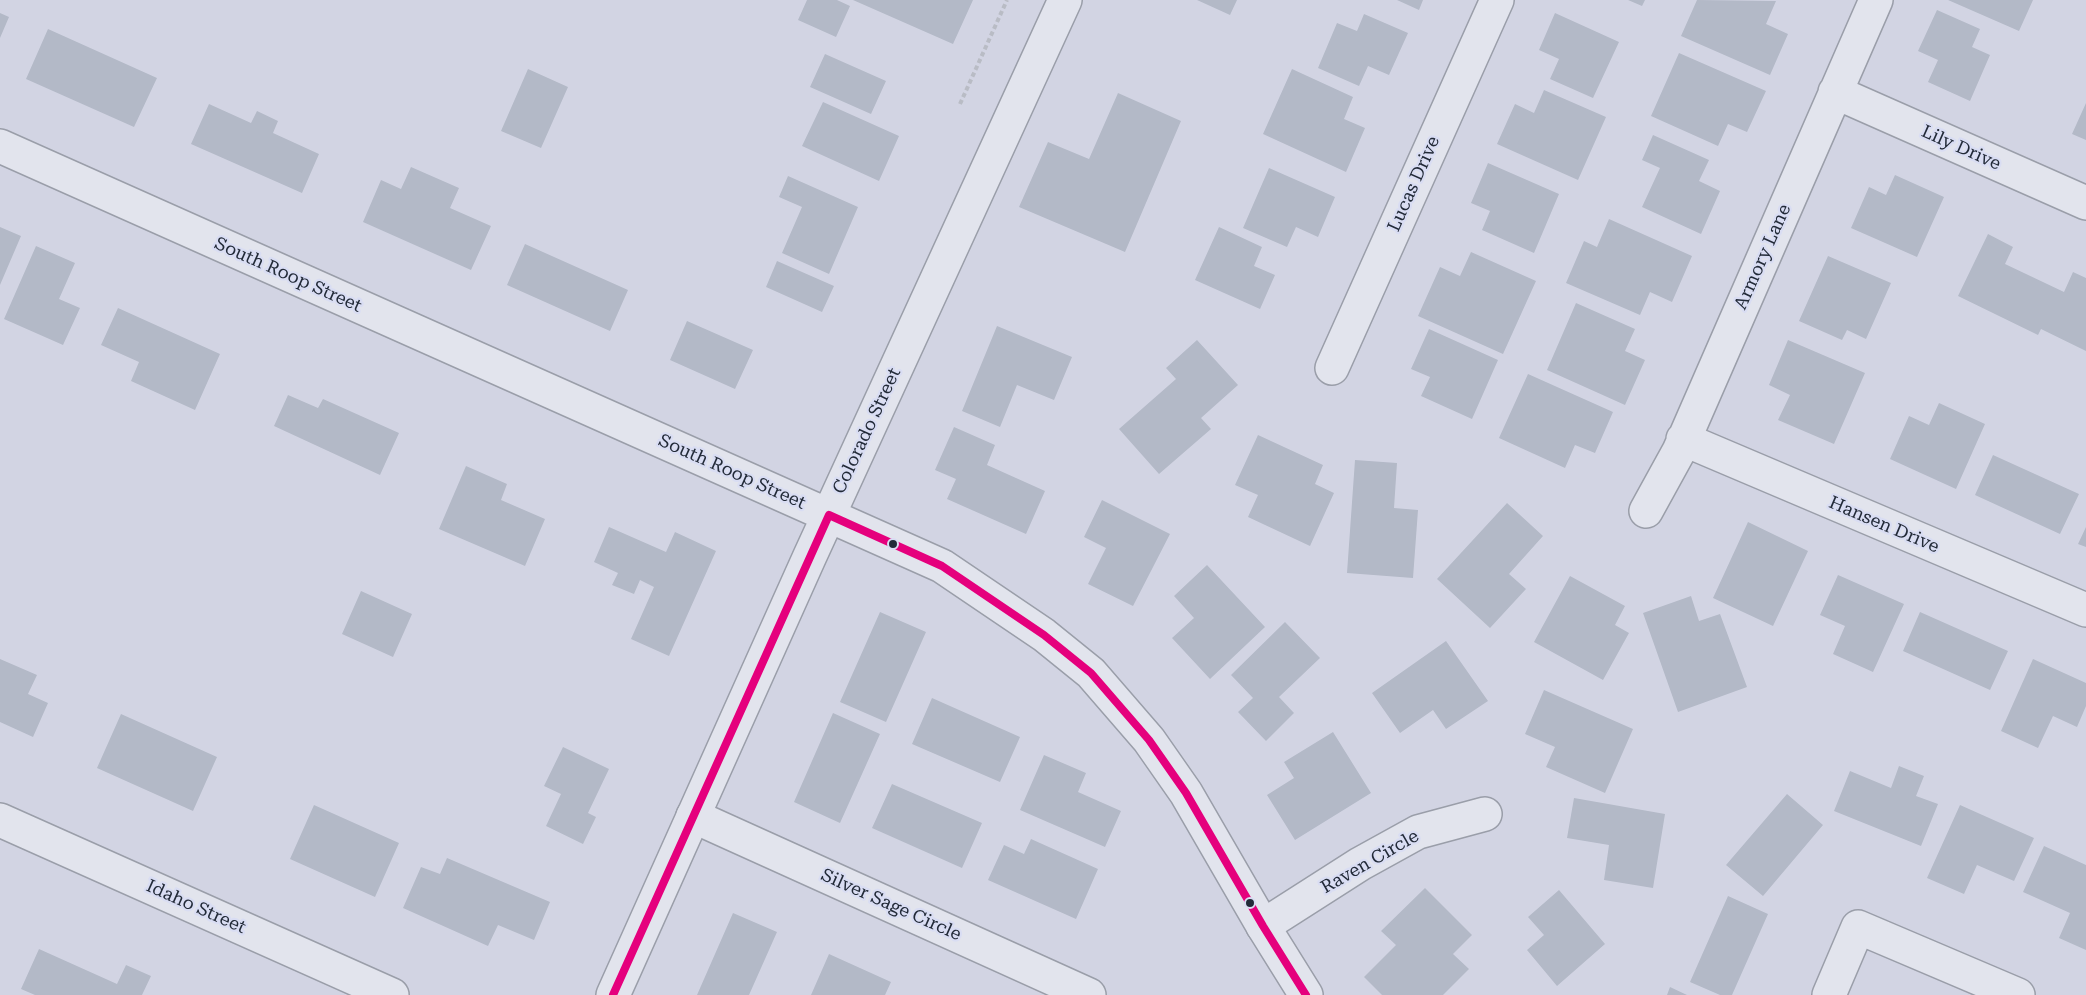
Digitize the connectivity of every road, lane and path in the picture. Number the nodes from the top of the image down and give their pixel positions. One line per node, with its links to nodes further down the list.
1 (1007, 0): 6 (path)
2 (1065, 0): 12 (street, Colorado Street)
3 (1497, 0): 9 (street, Lucas Drive)
4 (1876, 0): 5 (street, Armory Lane)
5 (1835, 92): 8 (street, Lily Drive); 10 (street, Armory Lane)
6 (960, 104)
7 (0, 146): 12 (street, South Roop Street)
8 (2086, 203)
9 (1332, 368)
10 (1683, 439): 11 (street, Armory Lane); 13 (street, Hansen Drive)
11 (1646, 512)
12 (829, 515): 15 (street, Colorado Street); 17 (street, South Roop Street)
13 (2086, 610)
14 (1485, 814): 17 (street, Raven Circle)
15 (693, 816): 19 (street, Colorado Street); 20 (street, Silver Sage Circle)
16 (0, 820): 18 (street, Idaho Street)
17 (1263, 926): 21 (street, South Roop Street)
18 (392, 995)
19 (613, 995)
20 (1089, 995)
21 (1306, 995)
22 (1829, 995): 23 (street)
23 (2018, 995)

